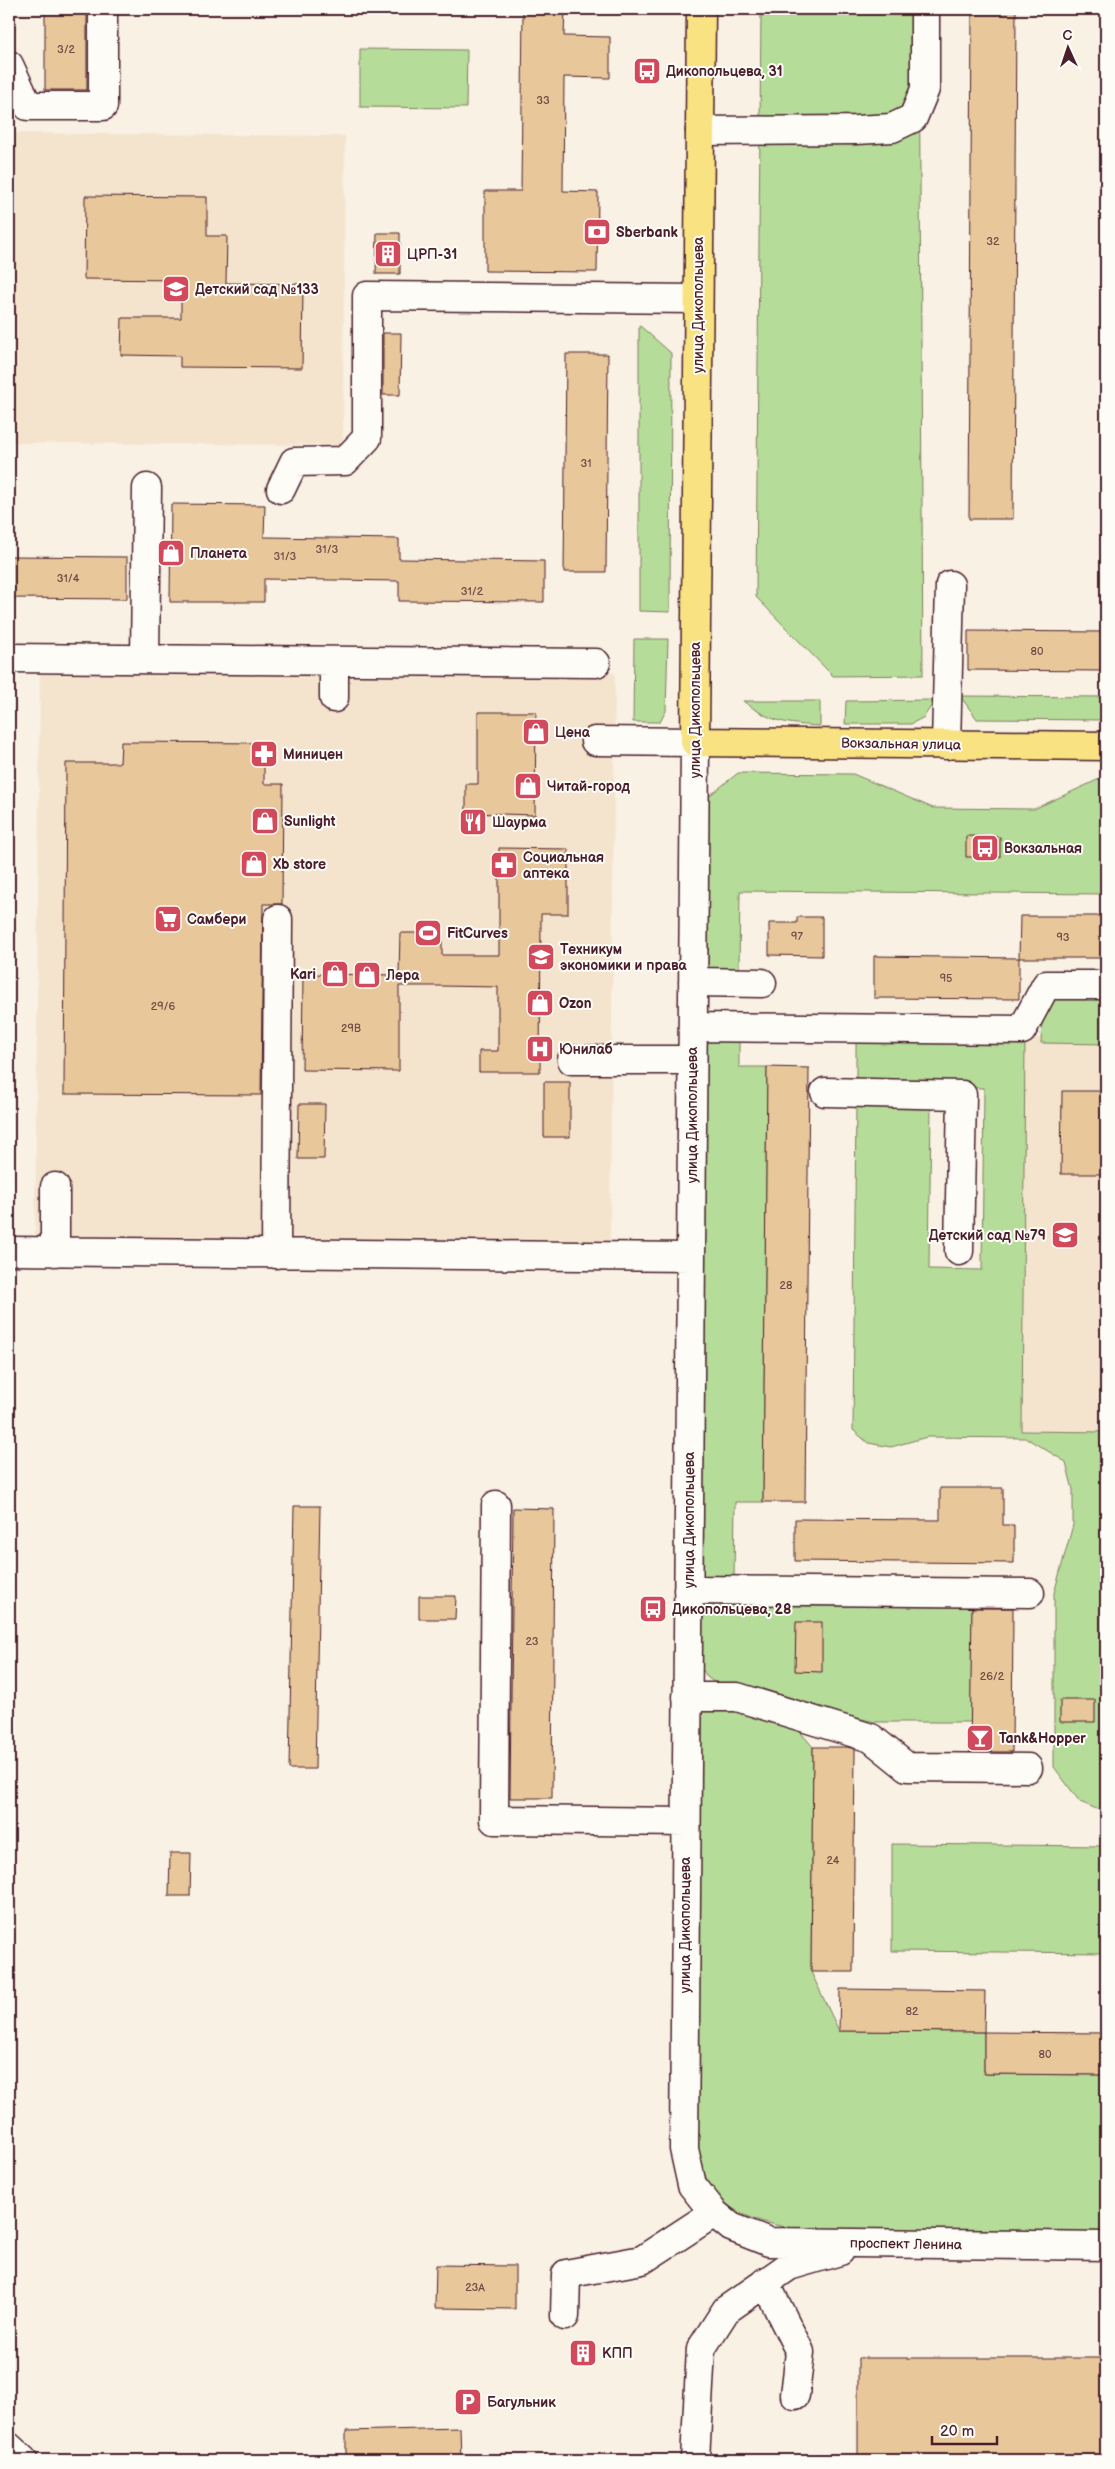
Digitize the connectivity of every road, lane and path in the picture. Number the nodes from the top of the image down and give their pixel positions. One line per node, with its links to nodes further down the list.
1 (103, 9): 4 (street)
2 (700, 9): 5 (main road, улица Дикопольцева)
3 (925, 9): 5 (street)
4 (9, 65)
5 (700, 131): 6 (main road, улица Дикопольцева)
6 (698, 298): 8 (street); 16 (main road, улица Дикопольцева)
7 (147, 488): 11 (street)
8 (281, 489)
9 (950, 585): 17 (street)
10 (9, 658): 11 (street)
11 (145, 659): 12 (street)
12 (334, 661): 13 (street); 14 (street)
13 (596, 663)
14 (334, 698)
15 (595, 741): 16 (street)
16 (695, 742): 17 (main road, Вокзальная улица); 20 (street, улица Дикопольцева)
17 (946, 744): 18 (main road, Вокзальная улица)
18 (1106, 746)
19 (278, 919): 31 (street)
20 (693, 982): 21 (street); 23 (street, улица Дикопольцева)
21 (762, 983)
22 (1106, 985): 23 (street)
23 (693, 1027): 25 (street, улица Дикопольцева)
24 (572, 1060): 25 (street)
25 (692, 1060): 32 (street, улица Дикопольцева)
26 (825, 1092): 29 (street)
27 (56, 1187): 30 (street)
28 (9, 1251): 30 (street)
29 (959, 1251)
30 (55, 1252): 31 (street)
31 (276, 1254): 32 (street)
32 (691, 1257): 34 (street, улица Дикопольцева)
33 (496, 1505): 38 (street)
34 (688, 1590): 35 (street); 36 (street, улица Дикопольцева)
35 (1030, 1593)
36 (687, 1697): 37 (street); 38 (street, улица Дикопольцева)
37 (1028, 1768)
38 (686, 1822): 39 (street, улица Дикопольцева)
39 (714, 2213): 40 (street, проспект Ленина); 43 (street)
40 (866, 2243): 41 (street, проспект Ленина); 42 (street)
41 (1106, 2246)
42 (766, 2282): 44 (street); 47 (street)
43 (566, 2316)
44 (795, 2395)
45 (9, 2447): 46 (street)
46 (23, 2460)
47 (694, 2460)

